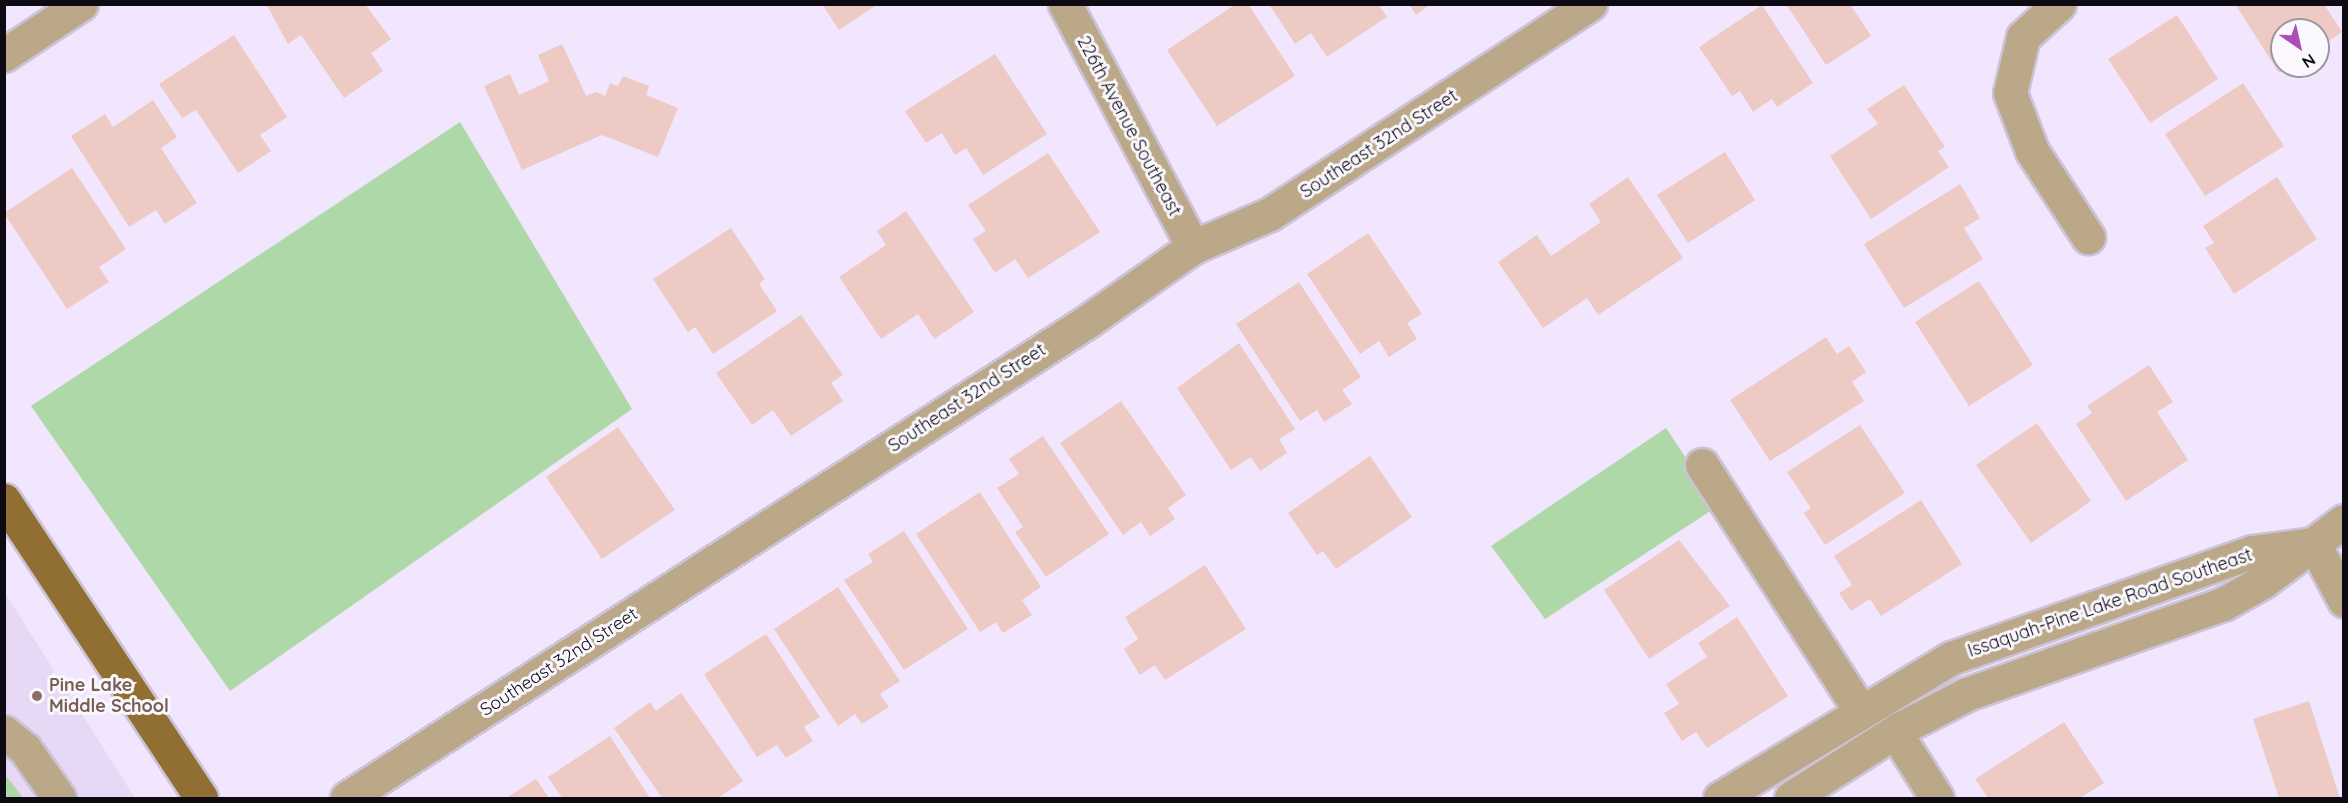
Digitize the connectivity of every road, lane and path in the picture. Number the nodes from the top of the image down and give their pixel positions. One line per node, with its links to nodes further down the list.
1 (81, 4): 5 (street)
2 (1065, 4): 7 (street, 226th Avenue Southeast)
3 (1590, 4): 7 (street, Southeast 32nd Street)
4 (2059, 4): 6 (street)
5 (4, 55)
6 (2088, 237)
7 (1193, 247): 18 (street, Southeast 32nd Street)
8 (1702, 465): 13 (street)
9 (4, 500): 17 (main road)
10 (2343, 521): 11 (street)
11 (2314, 544): 12 (street); 13 (street, Issaquah-Pine Lake Road Southeast); 15 (street, Issaquah-Pine Lake Road Southeast)
12 (2343, 600)
13 (1859, 709): 19 (street, Issaquah-Pine Lake Road Southeast)
14 (4, 732): 16 (street)
15 (1895, 732): 20 (street, Issaquah-Pine Lake Road Southeast); 21 (street)
16 (59, 798)
17 (201, 798)
18 (347, 798)
19 (1720, 798)
20 (1791, 798)
21 (1937, 798)

